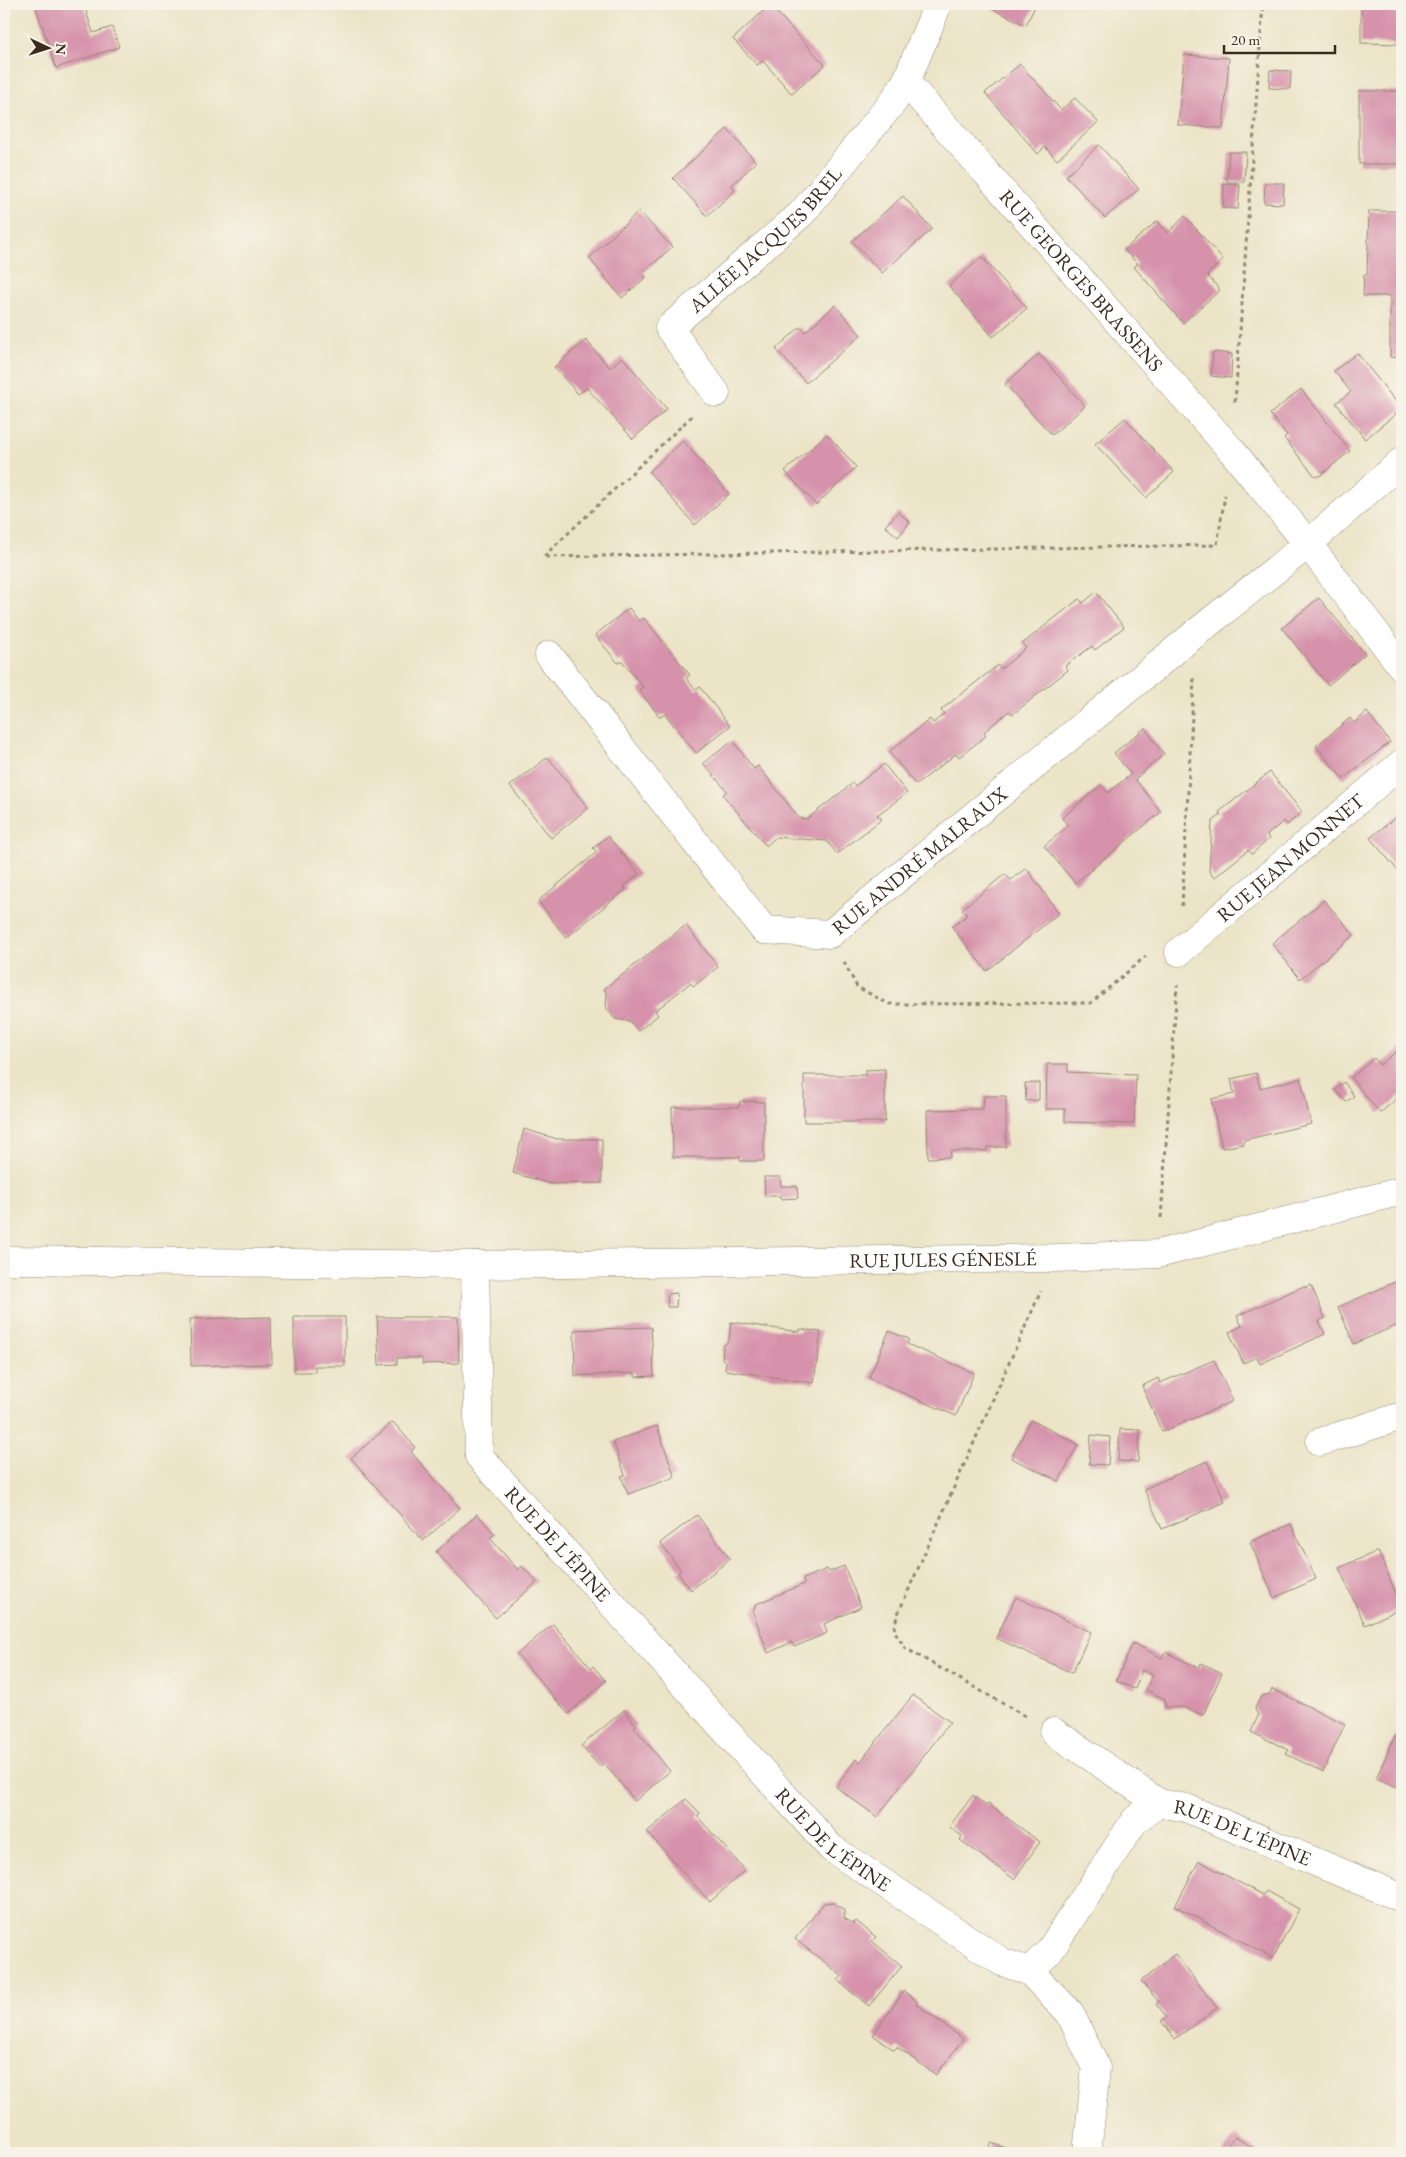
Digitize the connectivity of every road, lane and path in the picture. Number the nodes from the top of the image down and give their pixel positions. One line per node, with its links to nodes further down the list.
1 (938, 4): 3 (street)
2 (1263, 4): 5 (path)
3 (906, 82): 4 (street, ALLÉE JACQUES BREL); 5 (street, RUE GEORGES BRASSENS)
4 (716, 393): 5 (path)
5 (1232, 451): 7 (street, RUE GEORGES BRASSENS)
6 (1402, 461): 7 (street, RUE ANDRÉ MALRAUX)
7 (1308, 544): 9 (street, RUE GEORGES BRASSENS); 11 (street, RUE ANDRÉ MALRAUX)
8 (549, 655): 11 (street, RUE ANDRÉ MALRAUX)
9 (1402, 668)
10 (1402, 763): 13 (street, RUE JEAN MONNET)
11 (830, 934): 12 (path)
12 (1151, 952)
13 (1179, 952)
14 (1402, 1190): 15 (street, RUE JULES GÉNESLÉ)
15 (1056, 1258): 17 (street, RUE JULES GÉNESLÉ); 20 (path)
16 (4, 1260): 17 (street, RUE JULES GÉNESLÉ)
17 (475, 1265): 23 (street, RUE DE L'ÉPINE)
18 (1402, 1416): 19 (street)
19 (1320, 1442)
20 (1054, 1732): 21 (street)
21 (1159, 1804): 22 (street, RUE DE L'ÉPINE); 23 (street, RUE DE L'ÉPINE)
22 (1402, 1898)
23 (1029, 1971): 24 (street)
24 (1087, 2153)

